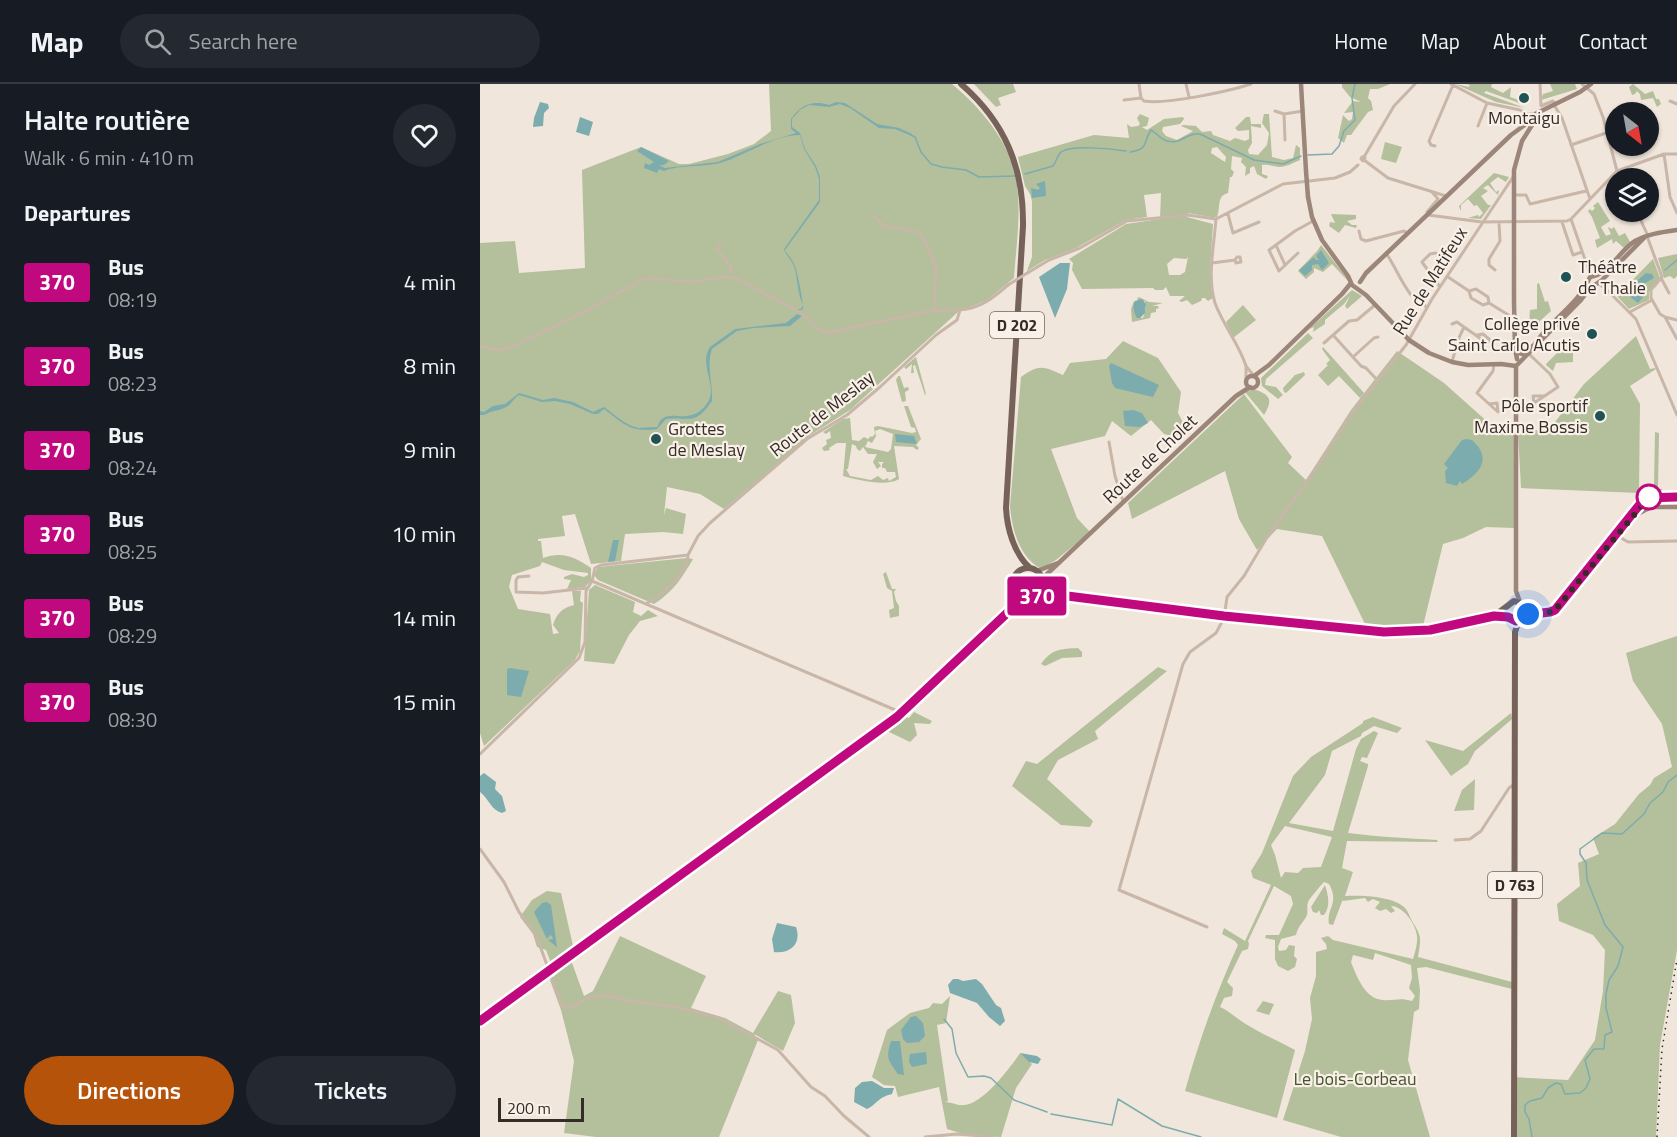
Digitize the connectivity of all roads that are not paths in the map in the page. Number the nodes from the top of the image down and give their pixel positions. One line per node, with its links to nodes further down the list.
1 (961, 84): 122 (main road, D 202)
2 (1139, 84): 14 (street)
3 (1186, 84): 13 (street)
4 (1224, 84): 12 (street)
5 (1251, 84): 12 (street)
6 (1301, 84): 21 (main road)
7 (1415, 84): 32 (street)
8 (1540, 84): 18 (street)
9 (1591, 84): 11 (main road)
10 (1452, 85): 17 (street); 29 (street)
11 (1584, 86): 18 (main road); 25 (street)
12 (1226, 89): 13 (street)
13 (1190, 97): 14 (street)
14 (1141, 98): 15 (street)
15 (1124, 100)
16 (1670, 101): 19 (street)
17 (1487, 103): 23 (street); 24 (street)
18 (1555, 104): 23 (main road); 28 (street)
19 (1677, 104)
20 (1275, 111): 22 (street)
21 (1303, 111): 22 (street); 49 (main road, bridge)
22 (1284, 114): 27 (street)
23 (1531, 120): 34 (main road); 39 (main road)
24 (1478, 126)
25 (1605, 128)
26 (1605, 133): 28 (street)
27 (1285, 140)
28 (1571, 144): 37 (street)
29 (1435, 146)
30 (1676, 152): 31 (street)
31 (1664, 154): 33 (street); 42 (street)
32 (1361, 161): 36 (street); 43 (street)
33 (1625, 168)
34 (1514, 177): 38 (main road); 51 (street, Rue de Matifeux)
35 (1605, 184): 40 (street)
36 (1431, 191): 39 (street); 45 (street)
37 (1586, 191): 38 (street); 40 (street)
38 (1514, 195): 55 (main road)
39 (1445, 198): 41 (main road)
40 (1590, 199): 48 (street)
41 (1436, 206): 45 (main road); 46 (street)
42 (1677, 213)
43 (1228, 214): 47 (street); 50 (street)
44 (873, 215): 83 (street)
45 (1426, 215): 46 (street); 58 (main road)
46 (1441, 216): 51 (street)
47 (1216, 219): 67 (street); 82 (street, bridge)
48 (1571, 219): 53 (street); 62 (street)
49 (1314, 221): 61 (street); 74 (main road)
50 (1259, 222)
51 (1482, 222): 52 (street); 71 (street, Rue de Matifeux)
52 (1499, 222): 55 (street); 69 (street)
53 (1562, 222): 55 (street); 62 (street)
54 (1641, 222): 59 (street)
55 (1514, 223): 86 (main road)
56 (1677, 230): 59 (main road)
57 (1359, 231): 58 (street)
58 (1408, 233): 64 (main road)
59 (1647, 236): 72 (street); 73 (main road)
60 (721, 244): 70 (street)
61 (1276, 245): 68 (street); 68 (street)
62 (1582, 252): 73 (street)
63 (1298, 253): 68 (street)
64 (1386, 253): 74 (main road); 81 (street)
65 (1436, 253): 75 (street)
66 (1235, 260): 67 (street)
67 (1212, 263): 104 (street)
68 (1285, 265)
69 (1495, 270)
70 (731, 277): 83 (street); 97 (street)
71 (1447, 277): 75 (street, Rue de Matifeux); 76 (street)
72 (1661, 278): 77 (street); 78 (street)
73 (1594, 281): 84 (street); 96 (main road); 99 (main road)
74 (1355, 283): 80 (main road); 105 (main road)
75 (1440, 287): 81 (street, Rue de Matifeux)
76 (1469, 291): 79 (street); 79 (street)
77 (1669, 293)
78 (1652, 300): 84 (street); 85 (street)
79 (1489, 303): 86 (street)
80 (1375, 305): 90 (street); 94 (main road)
81 (1427, 308): 94 (street, Rue de Matifeux)
82 (960, 310): 83 (street); 123 (street, Route de Meslay)
83 (934, 311)
84 (1630, 312): 110 (street)
85 (1665, 316): 87 (street); 93 (street)
86 (1515, 319): 98 (main road)
87 (1677, 320)
88 (1452, 324): 89 (street)
89 (1464, 327): 91 (street); 101 (street)
90 (1333, 335): 95 (street); 100 (street)
91 (1476, 335)
92 (1378, 338): 100 (street)
93 (1677, 339)
94 (1409, 340): 101 (main road); 106 (street, Rue de Matifeux)
95 (1324, 343)
96 (1534, 345): 98 (main road); 99 (main road)
97 (480, 346)
98 (1515, 350): 102 (main road)
99 (1528, 354): 102 (main road); 108 (street)
100 (1353, 357): 106 (street)
101 (1452, 362): 103 (main road)
102 (1514, 362): 103 (main road); 132 (main road)
103 (1498, 364): 109 (street)
104 (1246, 366): 105 (street); 107 (street)
105 (1255, 377): 107 (main road); 107 (main road)
106 (1378, 381): 141 (street, Rue de Matifeux)
107 (1247, 383): 113 (main road, Route de Cholet)
108 (1544, 396)
109 (1489, 404)
110 (1677, 416)
111 (1109, 442): 112 (street)
112 (1119, 490): 113 (street); 115 (street)
113 (1132, 495): 115 (main road, Route de Cholet)
114 (1677, 497): 116 (main road)
115 (1124, 502): 124 (main road, Route de Cholet)
116 (1642, 504): 117 (main road); 119 (main road)
117 (1651, 507): 118 (main road); 119 (main road)
118 (1677, 507)
119 (1630, 518): 120 (main road)
120 (1616, 535): 121 (street); 140 (main road)
121 (1677, 541)
122 (1016, 547): 125 (main road, D 202); 127 (main road, D 202)
123 (688, 555): 129 (street); 137 (street, Route de Meslay)
124 (1065, 558): 126 (main road); 130 (main road)
125 (1030, 568): 126 (main road); 127 (main road)
126 (1037, 571): 130 (main road)
127 (1018, 572): 133 (main road)
128 (529, 576): 131 (street)
129 (592, 581): 131 (street); 137 (street)
130 (1043, 583): 134 (main road); 135 (main road)
131 (587, 588): 149 (street)
132 (1515, 591): 138 (main road); 139 (main road)
133 (1015, 592): 136 (main road); 144 (main road)
134 (1039, 594): 135 (main road); 136 (main road)
135 (1057, 594): 141 (main road)
136 (1023, 598): 144 (main road)
137 (646, 604): 148 (street)
138 (1522, 604): 139 (main road); 140 (main road); 142 (main road)
139 (1509, 605): 143 (main road); 145 (main road)
140 (1541, 612): 142 (main road)
141 (1224, 615): 143 (main road); 153 (street, Rue de Matifeux)
142 (1525, 615): 146 (main road)
143 (1494, 616): 145 (main road)
144 (1003, 617): 148 (main road)
145 (1509, 618): 146 (main road); 147 (main road, D 763)
146 (1519, 620): 147 (main road, D 763)
147 (1515, 632): 150 (main road, D 763)
148 (902, 713): 154 (main road)
149 (480, 754)
150 (1515, 785): 151 (street); 159 (main road, D 763)
151 (1455, 840)
152 (480, 849): 154 (street)
153 (1207, 927)
154 (549, 972): 155 (main road); 156 (street)
155 (480, 1021)
156 (869, 1137)
157 (925, 1137): 158 (street)
158 (993, 1137)
159 (1514, 1137)

